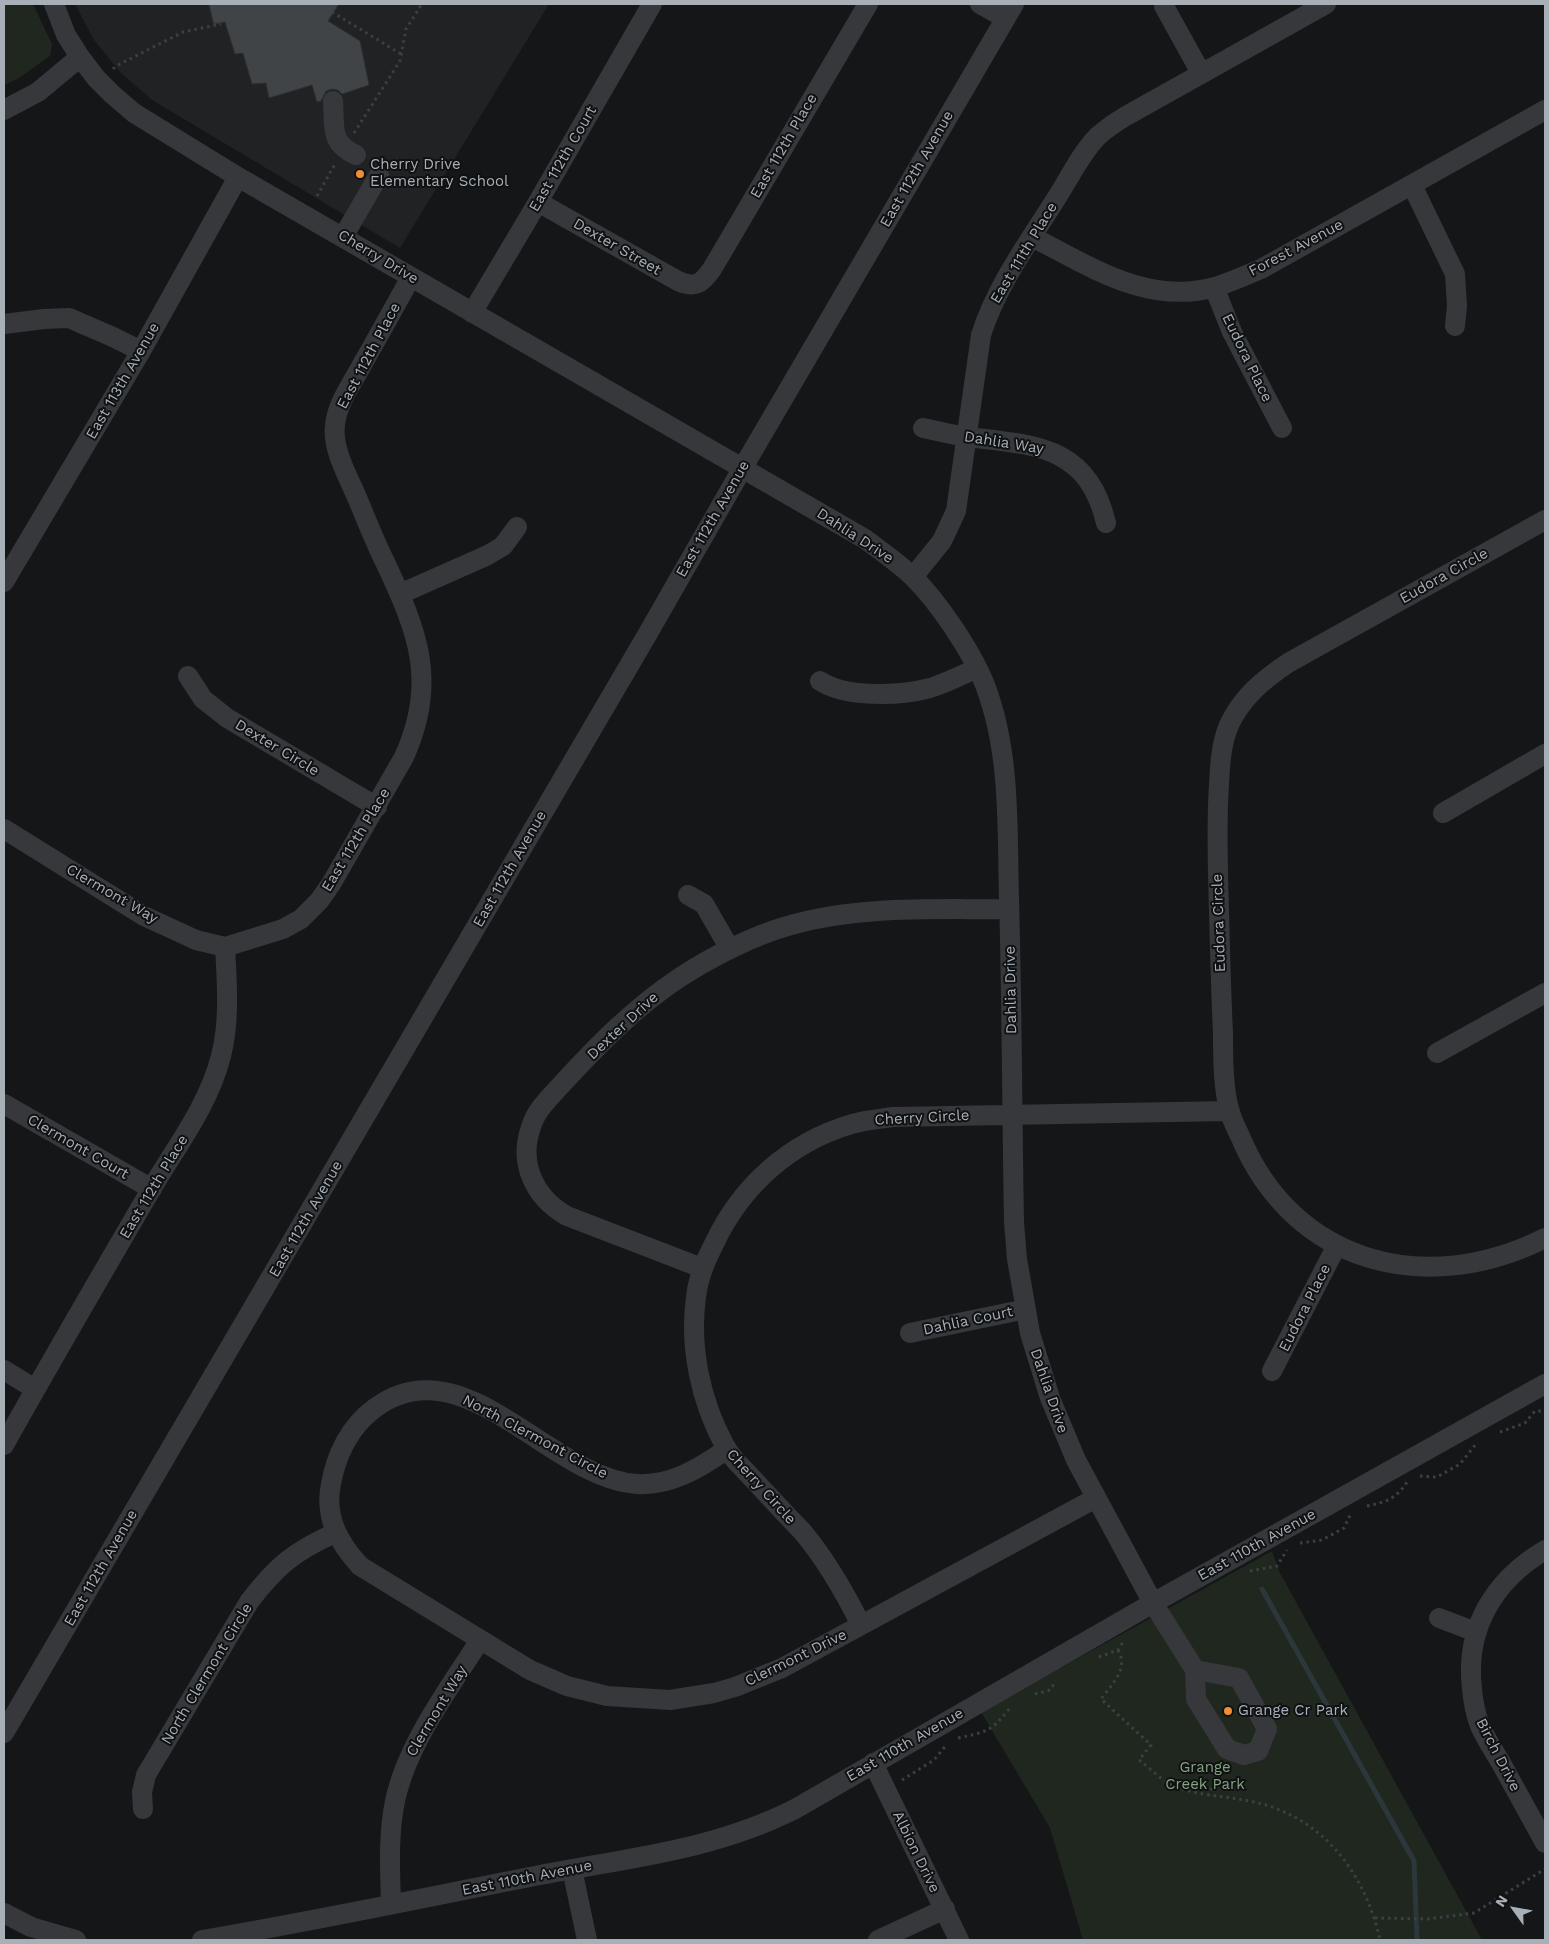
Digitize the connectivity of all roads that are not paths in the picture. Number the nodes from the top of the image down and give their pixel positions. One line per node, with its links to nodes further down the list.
1 (54, 4): 8 (street, Cherry Drive)
2 (652, 4): 17 (street, East 112th Court)
3 (868, 4): 21 (street, East 112th Place)
4 (980, 4): 7 (street)
5 (1326, 4): 9 (street, East 111th Place)
6 (1164, 6): 9 (street)
7 (1009, 11): 30 (street, East 112th Avenue)
8 (80, 57): 11 (street); 15 (street, Cherry Drive)
9 (1201, 73): 19 (street, East 111th Place)
10 (333, 101): 13 (street)
11 (4, 110)
12 (1545, 110): 16 (street, Forest Avenue)
13 (350, 152)
14 (378, 175): 18 (street)
15 (238, 177): 18 (street, Cherry Drive); 26 (street, East 113th Avenue)
16 (1412, 185): 22 (street, Forest Avenue); 25 (street)
17 (538, 202): 21 (street, Dexter Street); 23 (street, East 112th Court)
18 (343, 237): 20 (street, Cherry Drive)
19 (1032, 237): 22 (street, Forest Avenue); 29 (street, East 111th Place)
20 (411, 277): 23 (street, Cherry Drive); 36 (street, East 112th Place)
21 (696, 285)
22 (1214, 287): 28 (street, Eudora Place)
23 (472, 313): 30 (street, Cherry Drive)
24 (4, 324): 26 (street)
25 (1454, 326)
26 (141, 351): 35 (street, East 113th Avenue)
27 (923, 428): 29 (street, Dahlia Way)
28 (1282, 428)
29 (966, 437): 32 (street, Dahlia Way); 34 (street, East 111th Place)
30 (742, 468): 34 (street, Dahlia Drive); 74 (street, East 112th Avenue)
31 (1545, 520): 51 (street, Eudora Circle)
32 (1106, 523)
33 (517, 528): 36 (street)
34 (913, 577): 37 (street, Dahlia Drive)
35 (4, 582)
36 (400, 594): 41 (street, East 112th Place)
37 (977, 668): 39 (street); 45 (street, Dahlia Drive)
38 (188, 676): 41 (street, Dexter Circle)
39 (820, 680)
40 (1545, 754): 42 (street)
41 (376, 807): 46 (street, East 112th Place)
42 (1443, 813)
43 (4, 829): 46 (street, Clermont Way)
44 (688, 895): 47 (street)
45 (1009, 909): 47 (street, Dexter Drive); 52 (street, Dahlia Drive)
46 (225, 947): 53 (street, East 112th Place)
47 (730, 949): 56 (street, Dexter Drive)
48 (1545, 993): 49 (street)
49 (1436, 1053)
50 (4, 1104): 53 (street, Clermont Court)
51 (1229, 1111): 52 (street, Cherry Circle); 55 (street, Eudora Circle)
52 (1014, 1115): 56 (street, Cherry Circle); 57 (street, Dahlia Drive)
53 (152, 1189): 62 (street, East 112th Place)
54 (1545, 1238): 55 (street, Eudora Circle)
55 (1337, 1245): 60 (street, Eudora Place)
56 (702, 1268): 64 (street, Cherry Circle)
57 (1026, 1309): 58 (street, Dahlia Court); 65 (street, Dahlia Drive)
58 (910, 1333)
59 (4, 1370): 62 (street)
60 (1272, 1371)
61 (1545, 1384): 68 (street, East 110th Avenue)
62 (35, 1389): 63 (street, East 112th Place)
63 (4, 1446)
64 (727, 1449): 66 (street, North Clermont Circle); 70 (street, Cherry Circle)
65 (1096, 1498): 68 (street, Dahlia Drive); 70 (street, Clermont Drive)
66 (335, 1533): 72 (street, Clermont Drive); 76 (street, North Clermont Circle)
67 (1545, 1550): 71 (street, Birch Drive)
68 (1153, 1603): 73 (street, Dahlia Drive); 75 (street, East 110th Avenue)
69 (1439, 1618): 71 (street)
70 (861, 1625): 72 (street, Clermont Drive)
71 (1476, 1632): 77 (street, Birch Drive)
72 (480, 1640): 79 (street, Clermont Way)
73 (1194, 1670): 73 (street)
74 (4, 1733)
75 (873, 1763): 78 (street, East 110th Avenue); 80 (street, Albion Drive)
76 (143, 1809)
77 (1545, 1843)
78 (572, 1869): 79 (street, East 110th Avenue); 84 (street)
79 (392, 1904): 83 (street, East 110th Avenue)
80 (945, 1910): 85 (street); 86 (street, Albion Drive)
81 (4, 1912): 82 (street)
82 (76, 1940)
83 (202, 1940)
84 (587, 1940)
85 (878, 1940)
86 (959, 1940)

